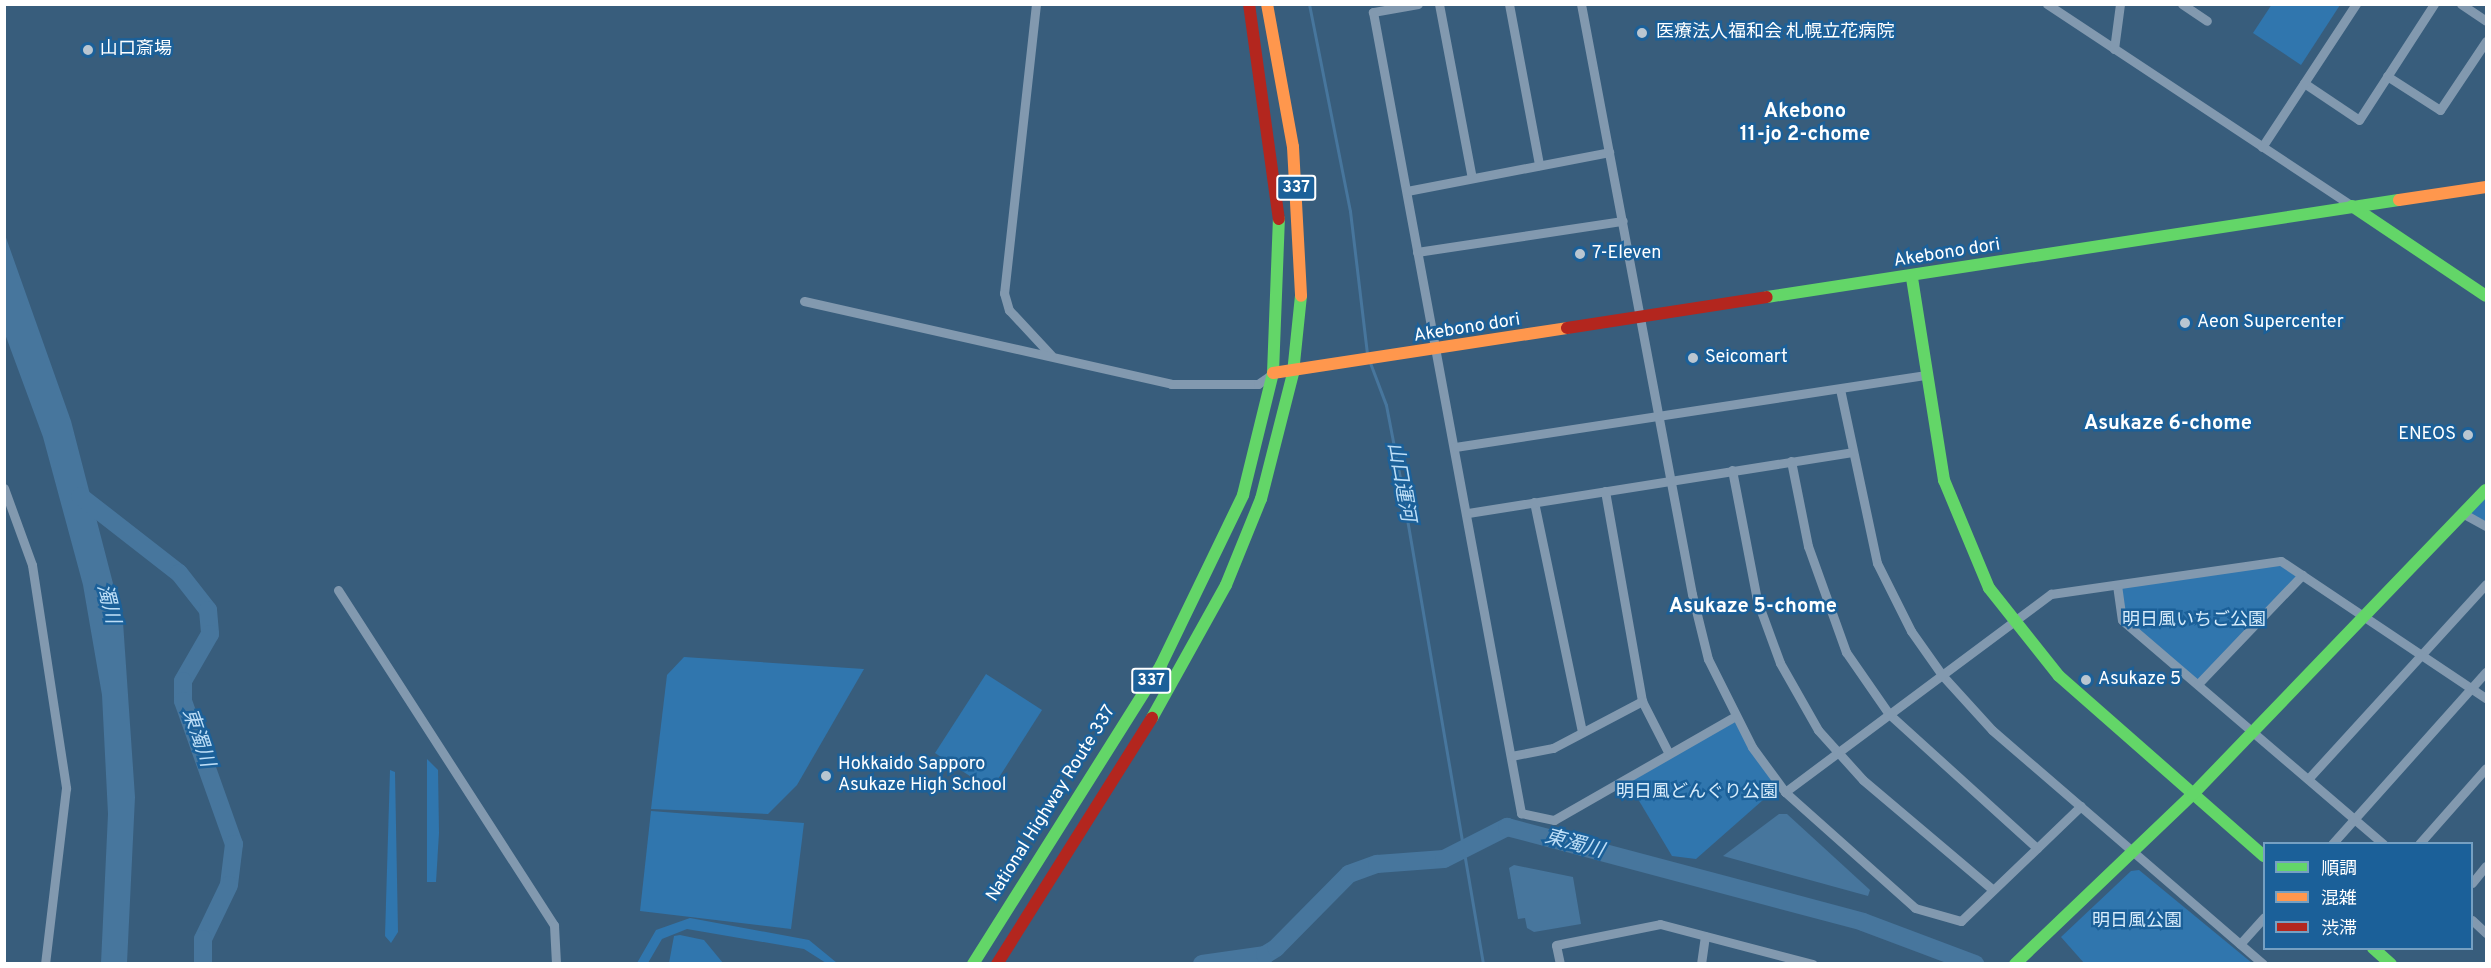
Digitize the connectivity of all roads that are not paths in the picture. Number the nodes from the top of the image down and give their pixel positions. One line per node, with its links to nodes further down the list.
1 (1036, 4): 34 (street)
2 (1249, 4): 35 (main road, National Highway Route 337 / 337)
3 (1267, 4): 36 (main road, National Highway Route 337 / 337)
4 (1418, 4): 25 (street)
5 (1439, 4): 23 (street)
6 (1509, 4): 22 (street)
7 (1581, 4): 21 (street)
8 (2047, 4): 17 (street)
9 (2120, 4): 17 (street)
10 (2182, 4): 14 (street)
11 (2356, 4): 19 (street)
12 (2434, 4): 18 (street)
13 (2461, 4): 15 (street)
14 (2207, 21)
15 (2487, 21)
16 (2487, 41): 18 (street)
17 (2114, 49): 20 (street)
18 (2387, 76): 19 (street)
19 (2304, 83): 20 (street)
20 (2262, 147): 26 (street)
21 (1610, 152): 22 (street); 27 (street)
22 (1539, 165): 23 (street)
23 (1472, 178): 25 (street)
24 (2487, 187): 26 (main road, Akebono dori)
25 (1407, 190): 28 (street)
26 (2352, 206): 29 (main road, Akebono dori); 30 (main road)
27 (1623, 221): 28 (street); 32 (street)
28 (1417, 252): 33 (street)
29 (1912, 278): 32 (main road, Akebono dori); 37 (main road)
30 (2487, 296)
31 (804, 301): 34 (street)
32 (1642, 320): 33 (main road, Akebono dori); 39 (street)
33 (1436, 352): 36 (main road, Akebono dori); 40 (street)
34 (1052, 355): 35 (street)
35 (1273, 373): 36 (main road, Akebono dori); 95 (main road, National Highway Route 337 / 337)
36 (1293, 373): 96 (main road, National Highway Route 337 / 337)
37 (1925, 375): 38 (street); 57 (main road)
38 (1840, 389): 39 (street); 41 (street)
39 (1660, 417): 40 (street); 44 (street)
40 (1455, 447): 49 (street)
41 (1852, 452): 42 (street); 60 (street)
42 (1791, 461): 43 (street); 65 (street)
43 (1732, 471): 44 (street); 69 (street)
44 (1671, 480): 47 (street); 66 (street)
45 (4, 488): 93 (street)
46 (2487, 490): 50 (main road)
47 (1605, 491): 48 (street); 64 (street)
48 (1534, 502): 49 (street); 67 (street)
49 (1468, 513): 71 (street)
50 (2463, 514): 51 (street); 56 (main road)
51 (2487, 526)
52 (2302, 575): 54 (street); 56 (street); 61 (street)
53 (2487, 584): 58 (street)
54 (2117, 585): 57 (street); 61 (street)
55 (338, 590): 94 (street)
56 (2364, 617): 58 (street); 68 (main road)
57 (2013, 623): 60 (street); 75 (main road)
58 (2421, 655): 62 (street); 73 (street)
59 (2487, 672): 62 (street)
60 (1942, 675): 65 (street); 76 (street)
61 (2198, 684): 68 (street)
62 (2472, 688): 63 (street); 77 (street)
63 (2487, 698)
64 (1642, 700): 67 (street); 70 (street)
65 (1889, 714): 69 (street); 81 (street)
66 (1734, 717): 70 (street); 74 (street)
67 (1582, 732): 71 (street)
68 (2253, 732): 73 (street); 75 (main road)
69 (1836, 753): 74 (street); 86 (street)
70 (1669, 754): 71 (street)
71 (1511, 756)
72 (2487, 768): 80 (street)
73 (2308, 779): 77 (street)
74 (1785, 792): 86 (street)
75 (2193, 794): 82 (main road); 83 (main road)
76 (2081, 806): 81 (street); 82 (street)
77 (2354, 819): 78 (street); 79 (street)
78 (2333, 842)
79 (2382, 842)
80 (2420, 842)
81 (2037, 848): 86 (street)
82 (2133, 851): 91 (street); 100 (main road)
83 (2263, 854)
84 (2487, 866): 85 (street)
85 (2473, 882)
86 (1993, 890)
87 (2263, 919): 91 (street)
88 (2473, 921): 89 (street)
89 (2487, 933)
90 (1705, 936): 97 (street); 98 (street); 99 (street)
91 (2240, 944): 101 (street)
92 (2375, 950): 102 (main road)
93 (45, 963)
94 (556, 963)
95 (973, 963)
96 (997, 963)
97 (1560, 963)
98 (1701, 963)
99 (1813, 963)
100 (2015, 963)
101 (2263, 963)
102 (2391, 963)

